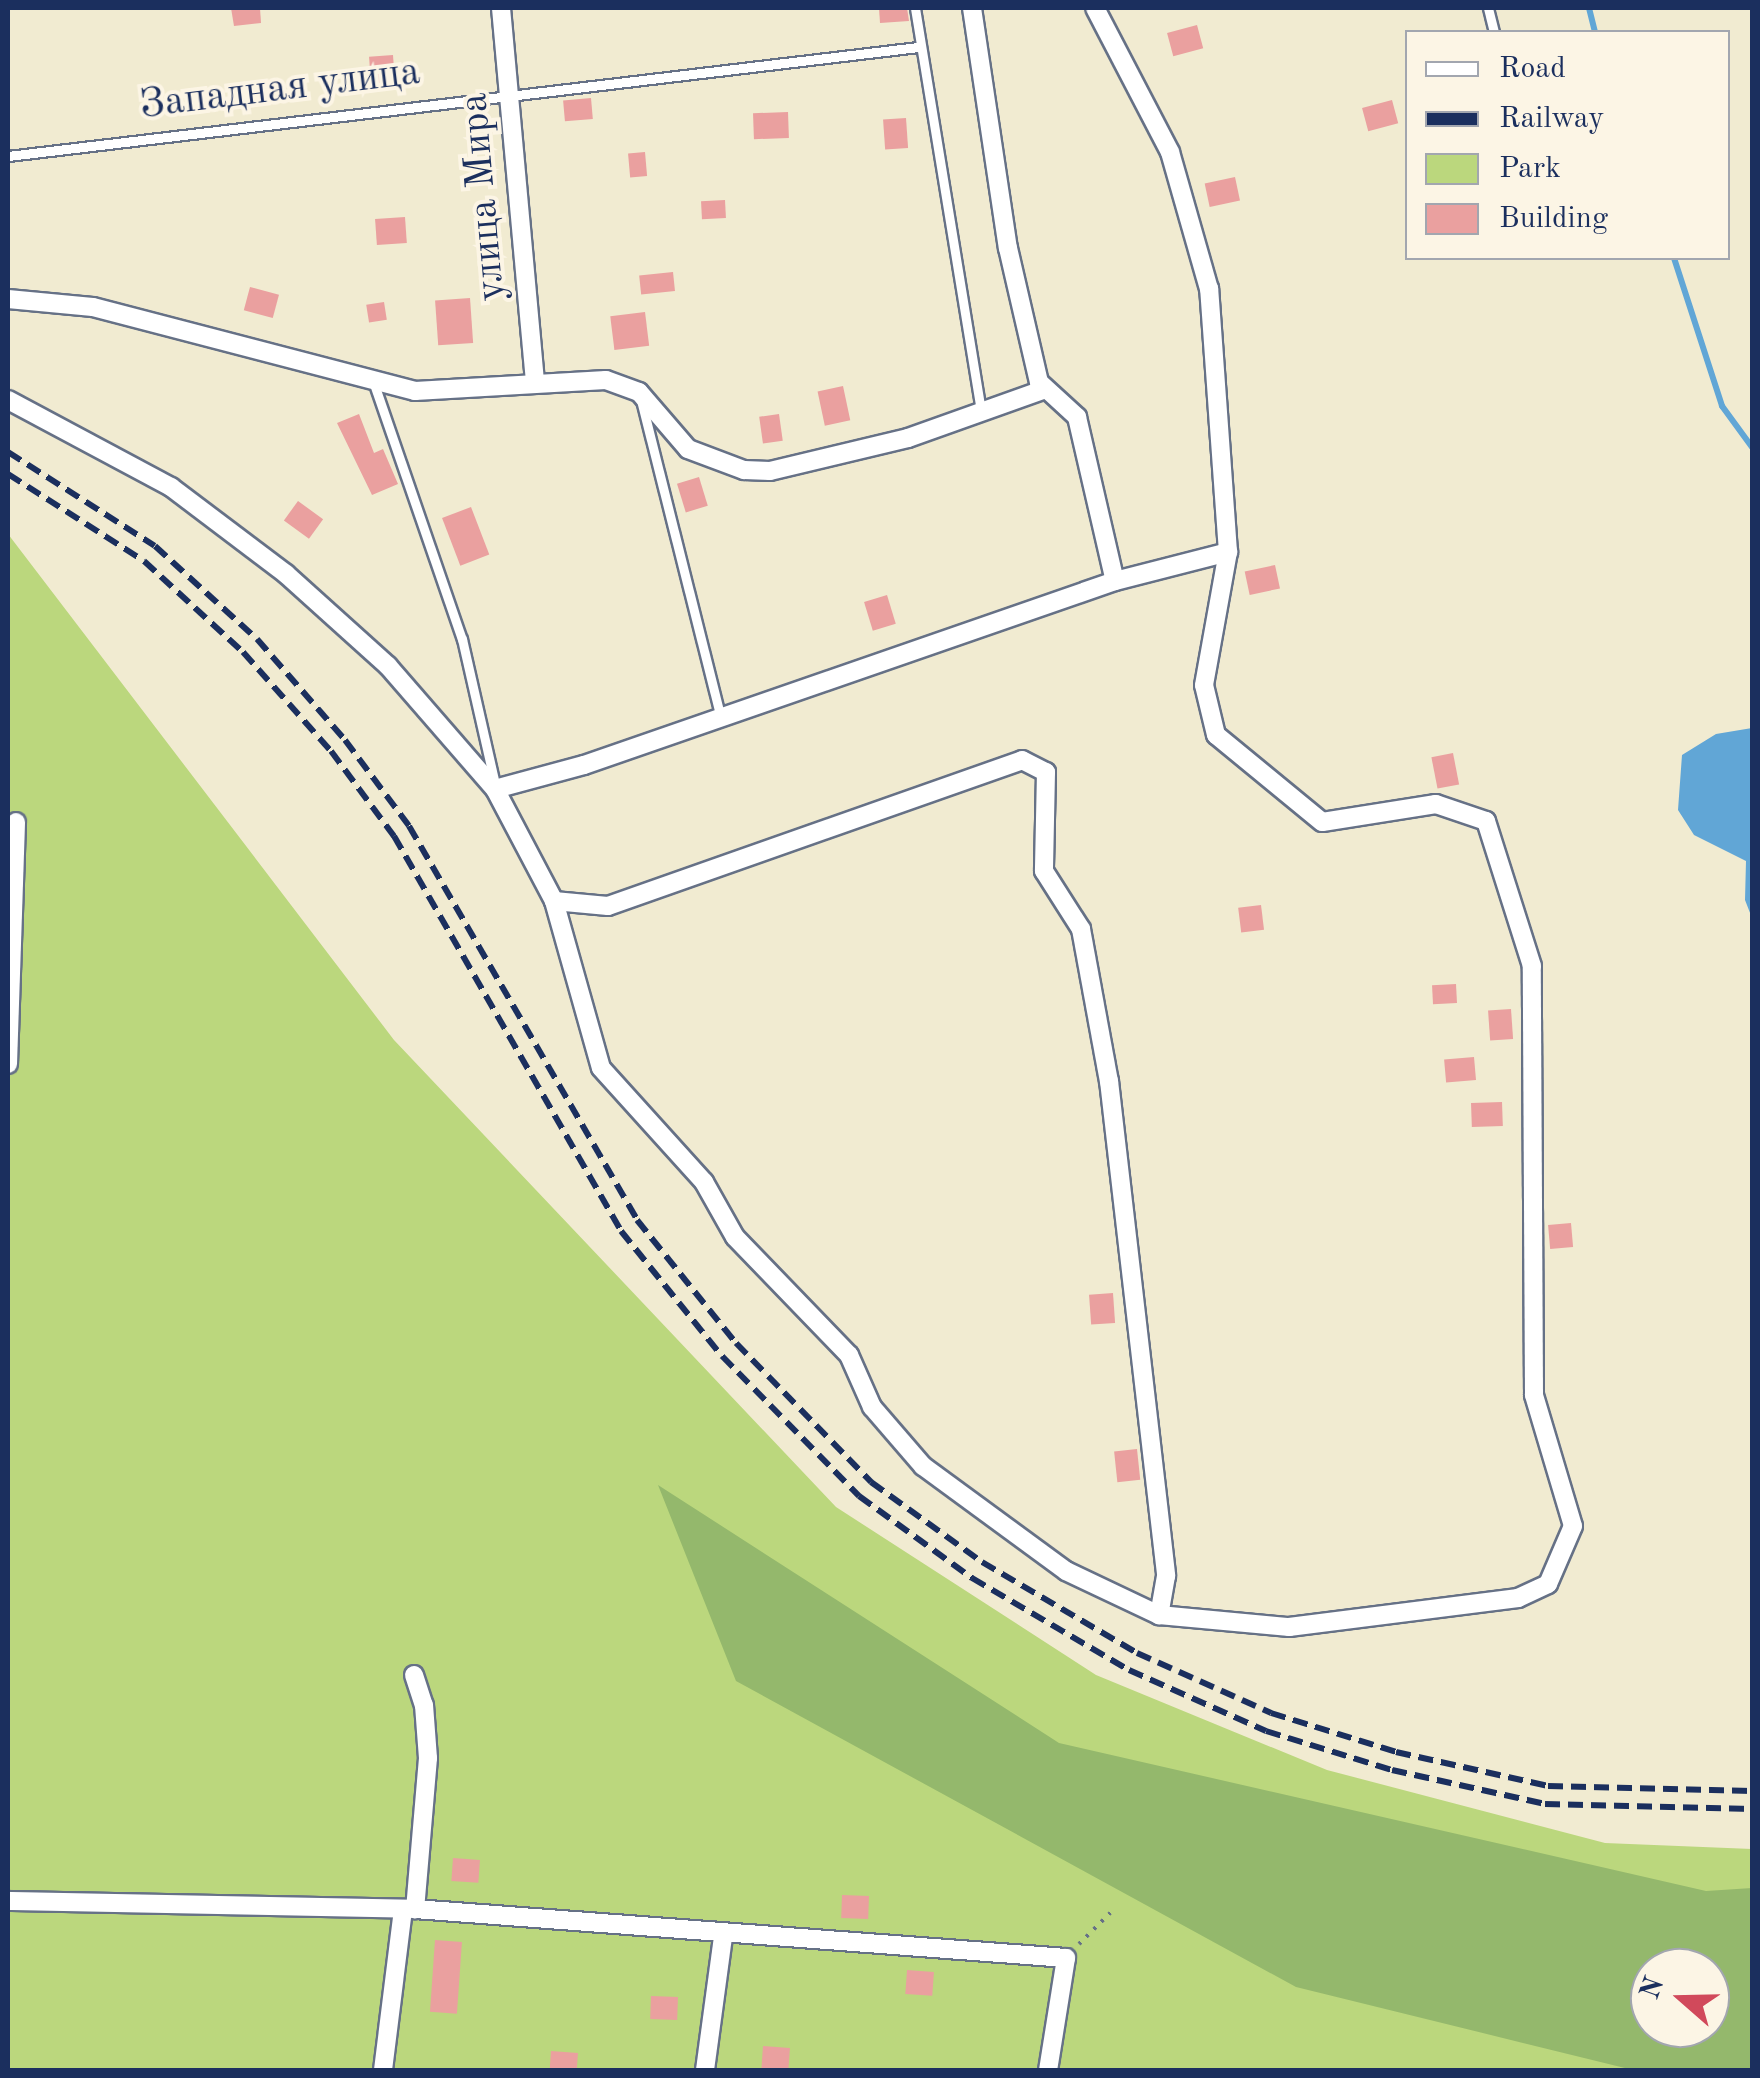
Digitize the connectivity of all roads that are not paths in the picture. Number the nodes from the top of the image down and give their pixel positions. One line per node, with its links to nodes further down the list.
1 (501, 8): 6 (street, улица Мира)
2 (915, 8): 5 (lane)
3 (972, 8): 11 (street)
4 (1095, 8): 15 (street)
5 (918, 47): 6 (lane, Западная улица); 14 (lane)
6 (510, 91): 7 (lane, Западная улица); 10 (street, улица Мира)
7 (8, 156)
8 (8, 299): 9 (street)
9 (373, 381): 10 (street); 18 (lane)
10 (535, 381): 12 (street)
11 (1043, 390): 14 (street); 16 (street)
12 (638, 392): 14 (street); 17 (lane)
13 (8, 400): 18 (street)
14 (981, 412)
15 (1228, 552): 16 (street); 22 (street)
16 (1115, 581): 17 (street)
17 (720, 718): 18 (street)
18 (496, 789): 20 (street)
19 (16, 822): 21 (street)
20 (554, 902): 22 (street); 22 (street)
21 (8, 1064)
22 (1159, 1615)
23 (414, 1676): 25 (street)
24 (8, 1901): 25 (street)
25 (409, 1909): 26 (street); 27 (street)
26 (723, 1936): 28 (street); 29 (street)
27 (383, 2070)
28 (705, 2070)
29 (1048, 2070)

